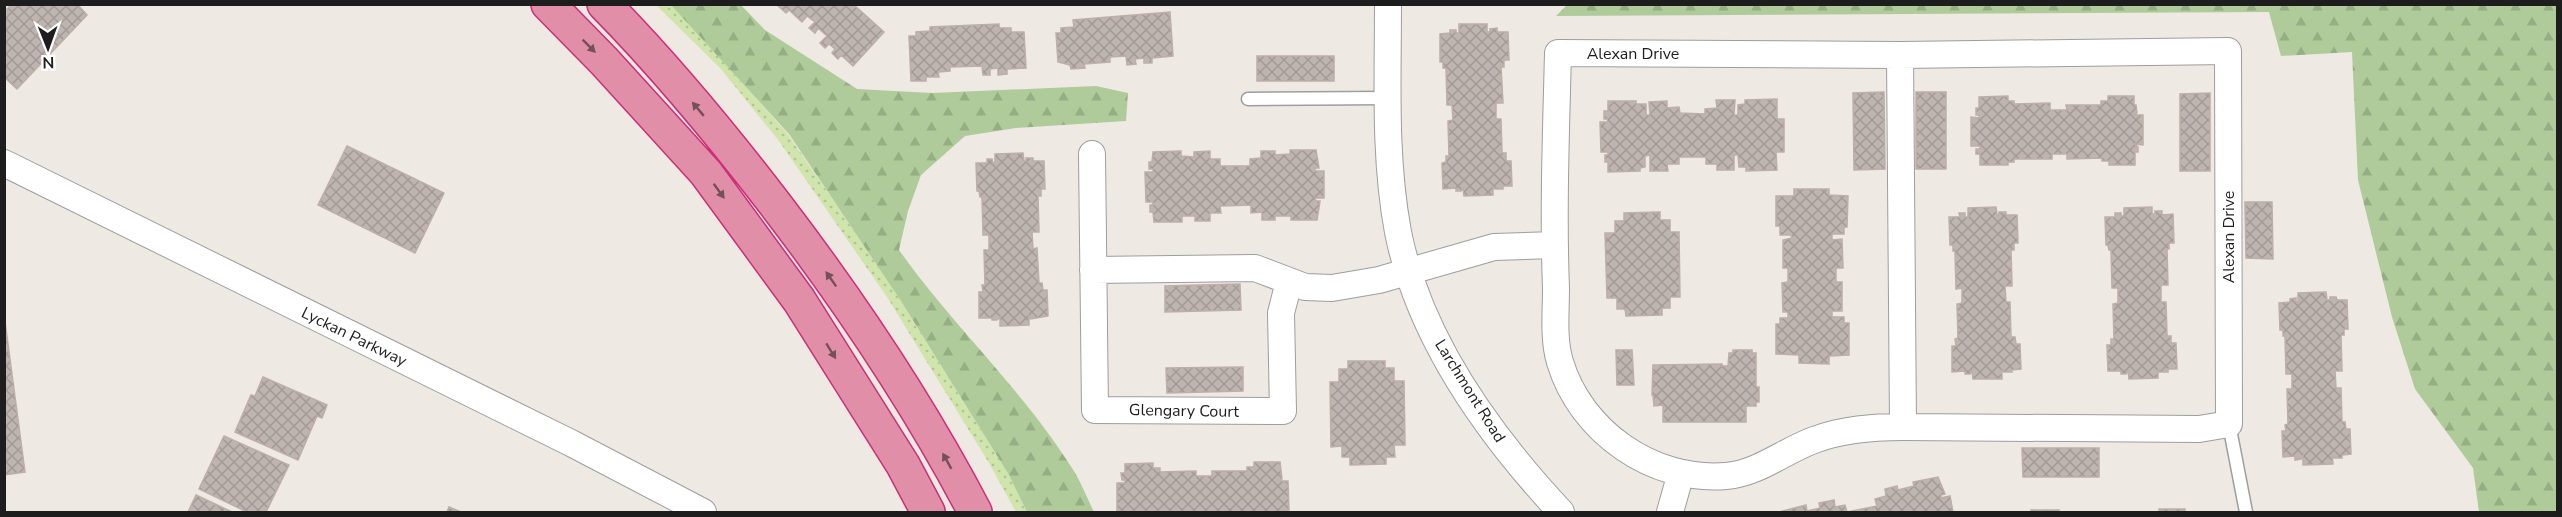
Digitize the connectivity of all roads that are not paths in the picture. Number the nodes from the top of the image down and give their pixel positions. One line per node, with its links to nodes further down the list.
1 (548, 4): 17 (highway, one-way to 17)
2 (604, 4): 18 (highway, one-way to 2)
3 (1388, 4): 5 (street, Larchmont Road)
4 (1900, 55): 9 (street, Alexan Drive); 13 (street, Alexan Drive); 14 (street)
5 (1388, 98): 6 (lane); 11 (street, Larchmont Road)
6 (1248, 99)
7 (1092, 154): 10 (street, Glengary Court)
8 (4, 163): 16 (street, Lyckan Parkway)
9 (1554, 245): 11 (street); 15 (street, Alexan Drive)
10 (1093, 270): 12 (street); 12 (street, Glengary Court)
11 (1409, 272): 12 (street); 19 (street, Larchmont Road)
12 (1289, 282)
13 (2229, 424): 14 (street, Alexan Drive); 21 (lane)
14 (1903, 427): 15 (street, Alexan Drive)
15 (1681, 473): 20 (street)
16 (704, 513)
17 (928, 513)
18 (975, 513)
19 (1561, 513)
20 (1670, 513)
21 (2246, 513)

